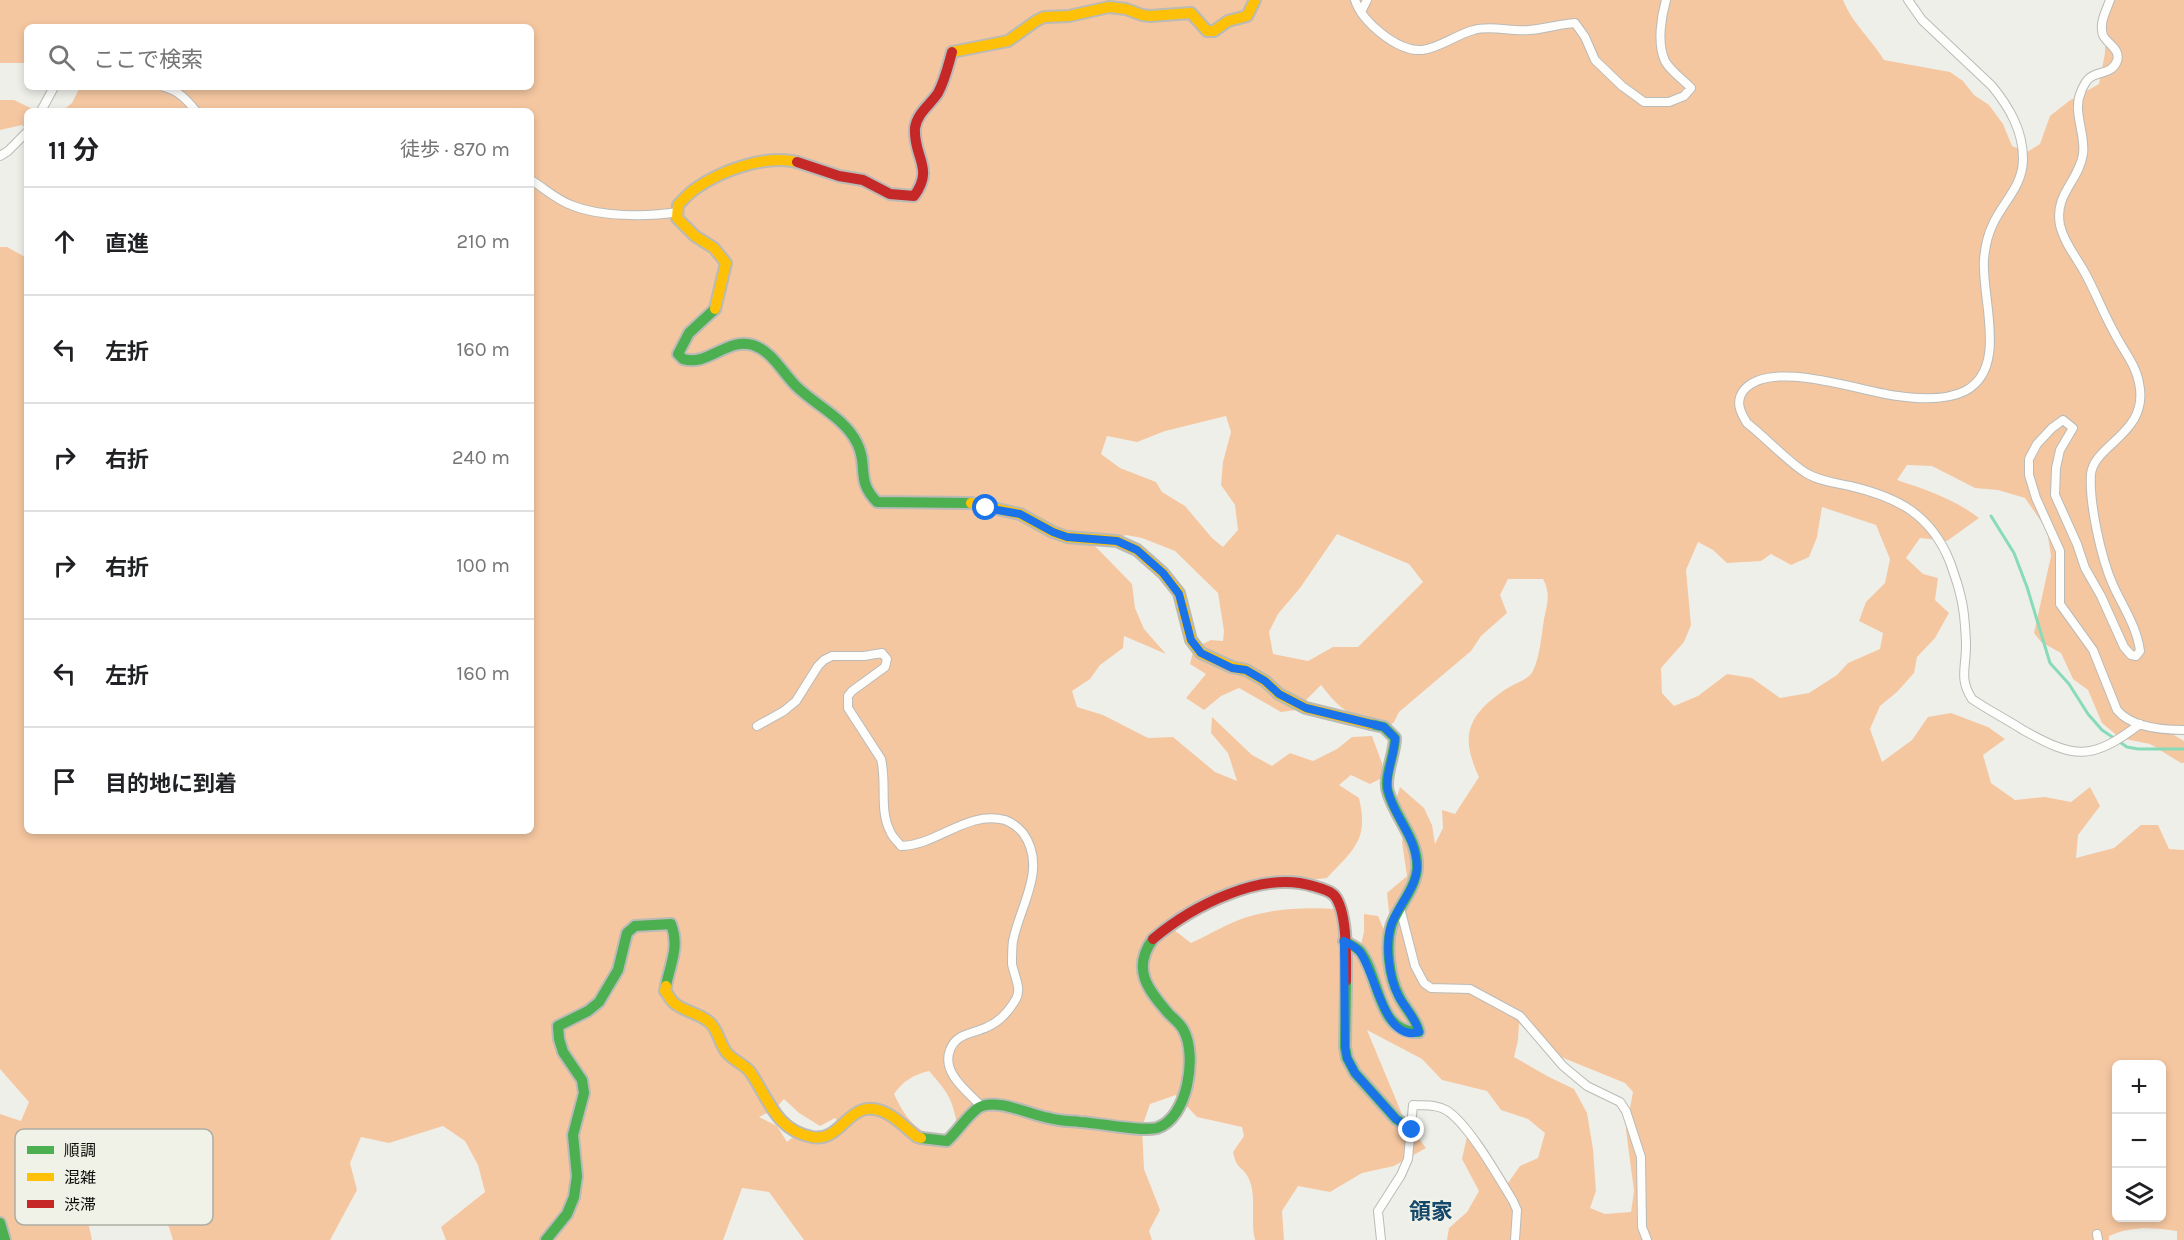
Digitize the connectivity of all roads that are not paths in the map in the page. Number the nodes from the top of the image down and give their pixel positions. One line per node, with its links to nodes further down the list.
1 (1255, 0): 15 (street)
2 (1355, 0): 7 (street)
3 (1367, 0): 7 (street)
4 (1666, 0): 7 (street)
5 (1908, 0): 16 (street)
6 (2110, 0): 16 (street)
7 (1361, 12)
8 (52, 90): 10 (street)
9 (174, 90): 11 (street)
10 (43, 108)
11 (194, 108)
12 (24, 135): 13 (street)
13 (0, 156)
14 (534, 182): 15 (street)
15 (678, 212): 19 (street)
16 (2140, 724): 18 (street)
17 (758, 726): 21 (street)
18 (2184, 730)
19 (1400, 908): 20 (street); 28 (street)
20 (1344, 941): 21 (street); 22 (street)
21 (981, 1106): 25 (street)
22 (1412, 1130): 26 (street); 27 (street)
23 (0, 1223): 24 (street)
24 (5, 1240)
25 (546, 1240)
26 (1381, 1240)
27 (1515, 1240)
28 (1647, 1240)

